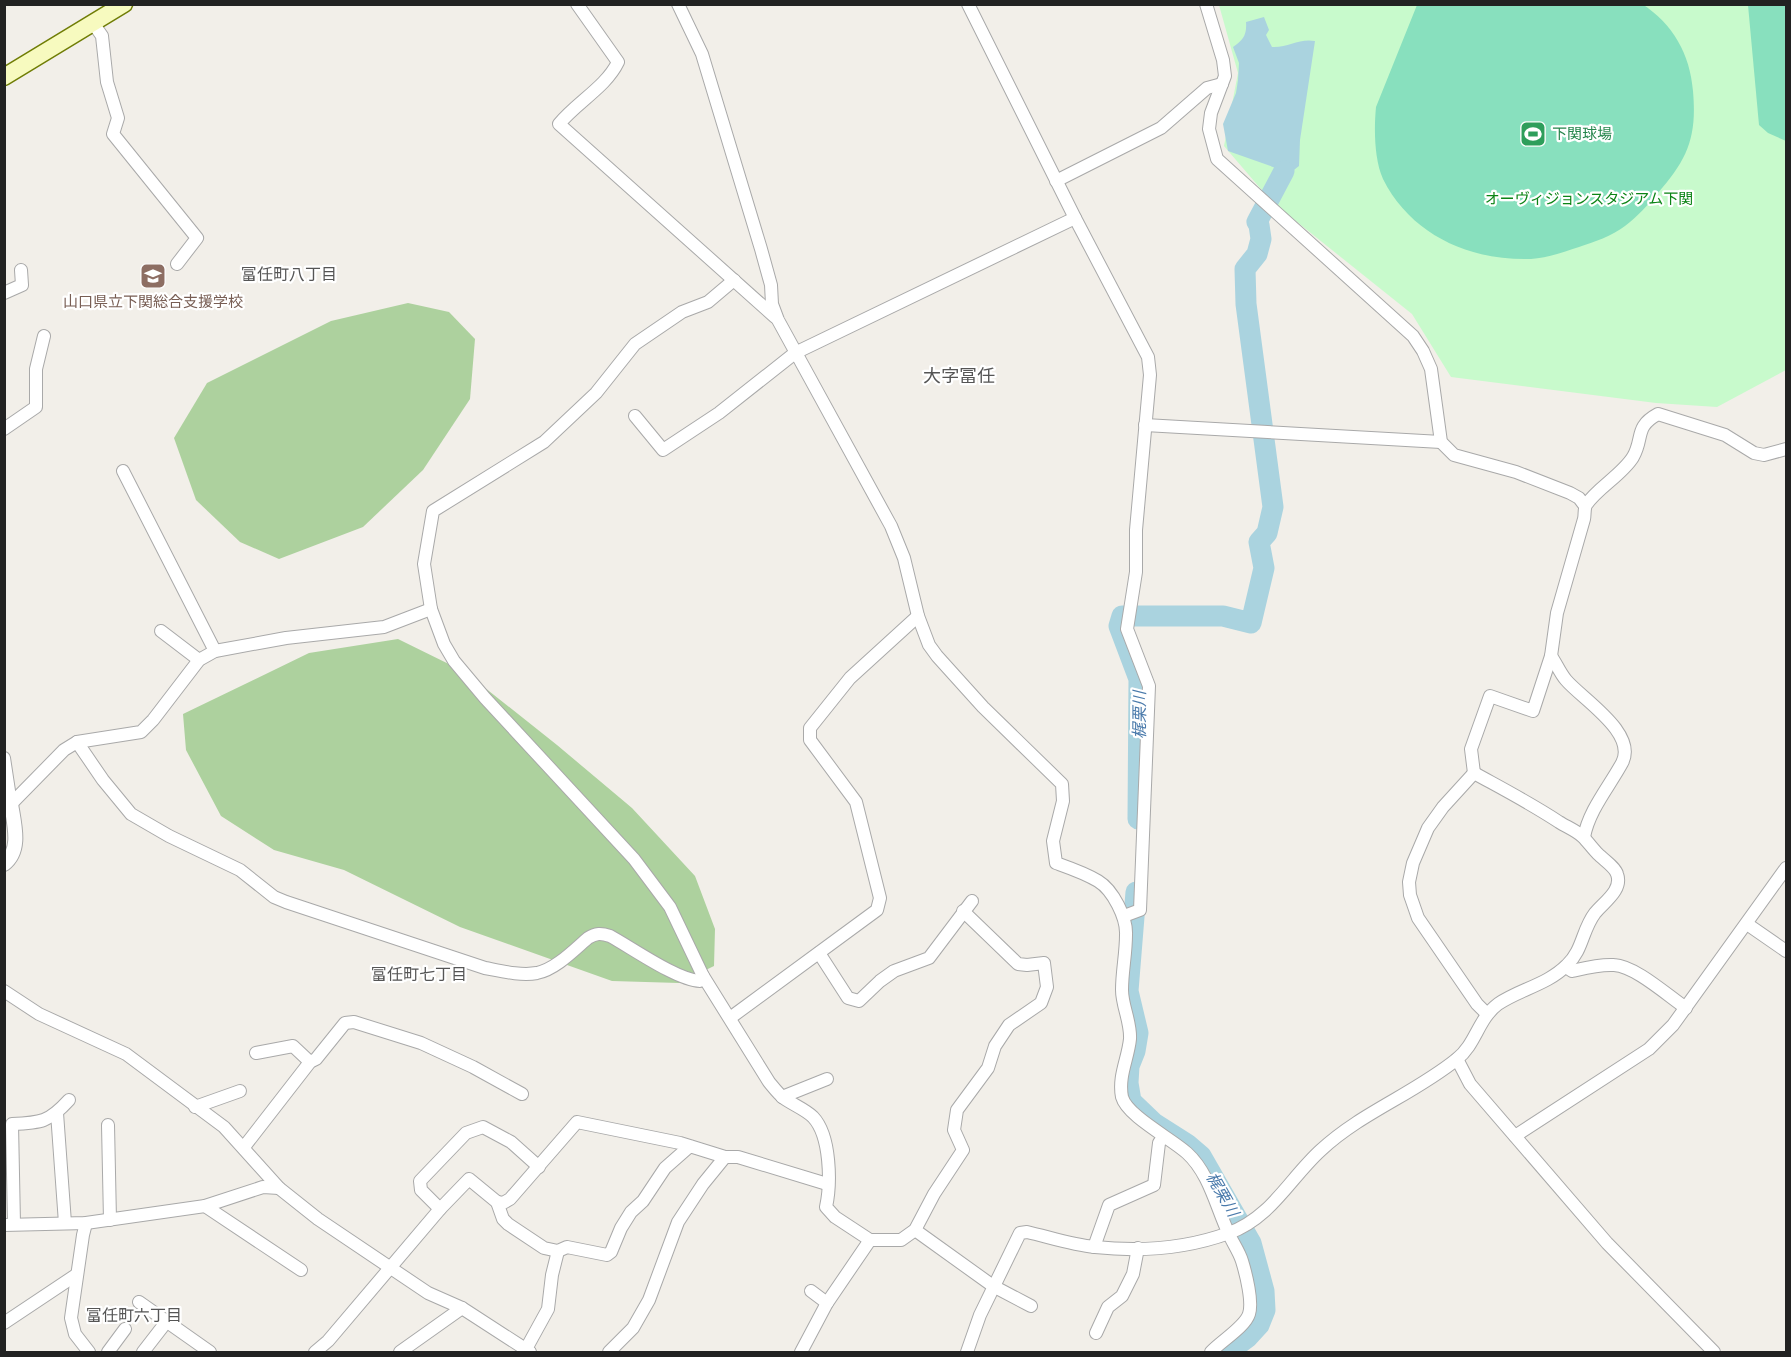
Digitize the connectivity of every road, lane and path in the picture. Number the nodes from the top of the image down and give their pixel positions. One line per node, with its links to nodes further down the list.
1 (124, 4): 6 (main road)
2 (577, 4): 13 (street)
3 (678, 4): 15 (street)
4 (968, 4): 9 (street)
5 (1206, 4): 8 (street)
6 (93, 23): 7 (main road); 11 (street)
7 (4, 77)
8 (1222, 84): 9 (street); 21 (street)
9 (1056, 181): 10 (street)
10 (1075, 218): 17 (street); 19 (street)
11 (177, 264)
12 (21, 270): 14 (street)
13 (734, 280): 15 (street); 25 (street)
14 (4, 293)
15 (778, 320): 17 (street)
16 (44, 336): 20 (street)
17 (795, 353): 18 (street); 26 (street)
18 (635, 416)
19 (1145, 425): 21 (street); 40 (street)
20 (4, 429)
21 (1441, 442): 24 (street)
22 (1786, 449): 24 (street)
23 (123, 471): 28 (street)
24 (1585, 506): 29 (street)
25 (431, 609): 28 (street); 45 (street)
26 (918, 616): 40 (street); 43 (street)
27 (161, 631): 30 (street)
28 (215, 651): 30 (street)
29 (1551, 656): 33 (street); 35 (street)
30 (199, 660): 31 (street)
31 (77, 742): 34 (street); 45 (street)
32 (4, 758): 34 (street)
33 (1474, 774): 35 (street); 48 (street)
34 (11, 804): 36 (street)
35 (1584, 837): 44 (street)
36 (4, 864)
37 (1786, 868): 41 (street)
38 (972, 901): 39 (street)
39 (963, 911): 43 (street); 76 (street)
40 (1124, 916): 62 (street)
41 (1747, 924): 42 (street); 47 (street)
42 (1786, 951)
43 (819, 953): 49 (street)
44 (1566, 967): 47 (street); 48 (street)
45 (703, 976): 49 (street)
46 (4, 991): 58 (street)
47 (1686, 1008): 61 (street)
48 (1487, 1014): 51 (street)
49 (730, 1018): 56 (street)
50 (256, 1053): 52 (street)
51 (1456, 1059): 61 (street); 77 (street)
52 (310, 1062): 55 (street); 64 (street)
53 (827, 1079): 56 (street)
54 (240, 1091): 58 (street)
55 (522, 1094)
56 (782, 1097): 67 (street)
57 (69, 1100): 59 (street)
58 (195, 1107): 64 (street)
59 (57, 1113): 73 (street); 75 (street)
60 (108, 1125): 72 (street)
61 (1515, 1136): 106 (street)
62 (1163, 1137): 77 (street); 79 (street)
63 (690, 1146): 65 (street); 66 (street); 81 (street)
64 (244, 1147): 68 (street)
65 (725, 1157): 67 (street); 102 (street)
66 (539, 1167): 69 (street); 71 (street)
67 (827, 1184): 78 (street)
68 (279, 1188): 70 (street); 82 (street)
69 (497, 1203): 71 (street); 81 (street)
70 (205, 1206): 72 (street); 83 (street)
71 (440, 1209): 82 (street)
72 (110, 1220): 74 (street)
73 (65, 1223): 74 (street); 75 (street)
74 (86, 1223): 84 (street)
75 (9, 1224)
76 (915, 1230): 78 (street); 85 (street)
77 (1231, 1232): 80 (street); 105 (street)
78 (870, 1240): 88 (street)
79 (1094, 1247): 80 (street); 85 (street)
80 (1138, 1248): 94 (street)
81 (558, 1251): 95 (street)
82 (391, 1268): 90 (street); 100 (street)
83 (302, 1270)
84 (76, 1275): 92 (street); 97 (street)
85 (993, 1287): 89 (street); 104 (street)
86 (811, 1291): 88 (street)
87 (140, 1302): 91 (street)
88 (827, 1304): 103 (street)
89 (1031, 1306)
90 (462, 1308): 95 (street); 101 (street)
91 (167, 1321): 96 (street); 99 (street)
92 (4, 1323)
93 (125, 1329): 98 (street)
94 (1096, 1334)
95 (527, 1351)
96 (210, 1352)
97 (89, 1353)
98 (108, 1353)
99 (142, 1353)
100 (315, 1353)
101 (400, 1353)
102 (609, 1353)
103 (801, 1353)
104 (967, 1353)
105 (1211, 1353)
106 (1714, 1353)

